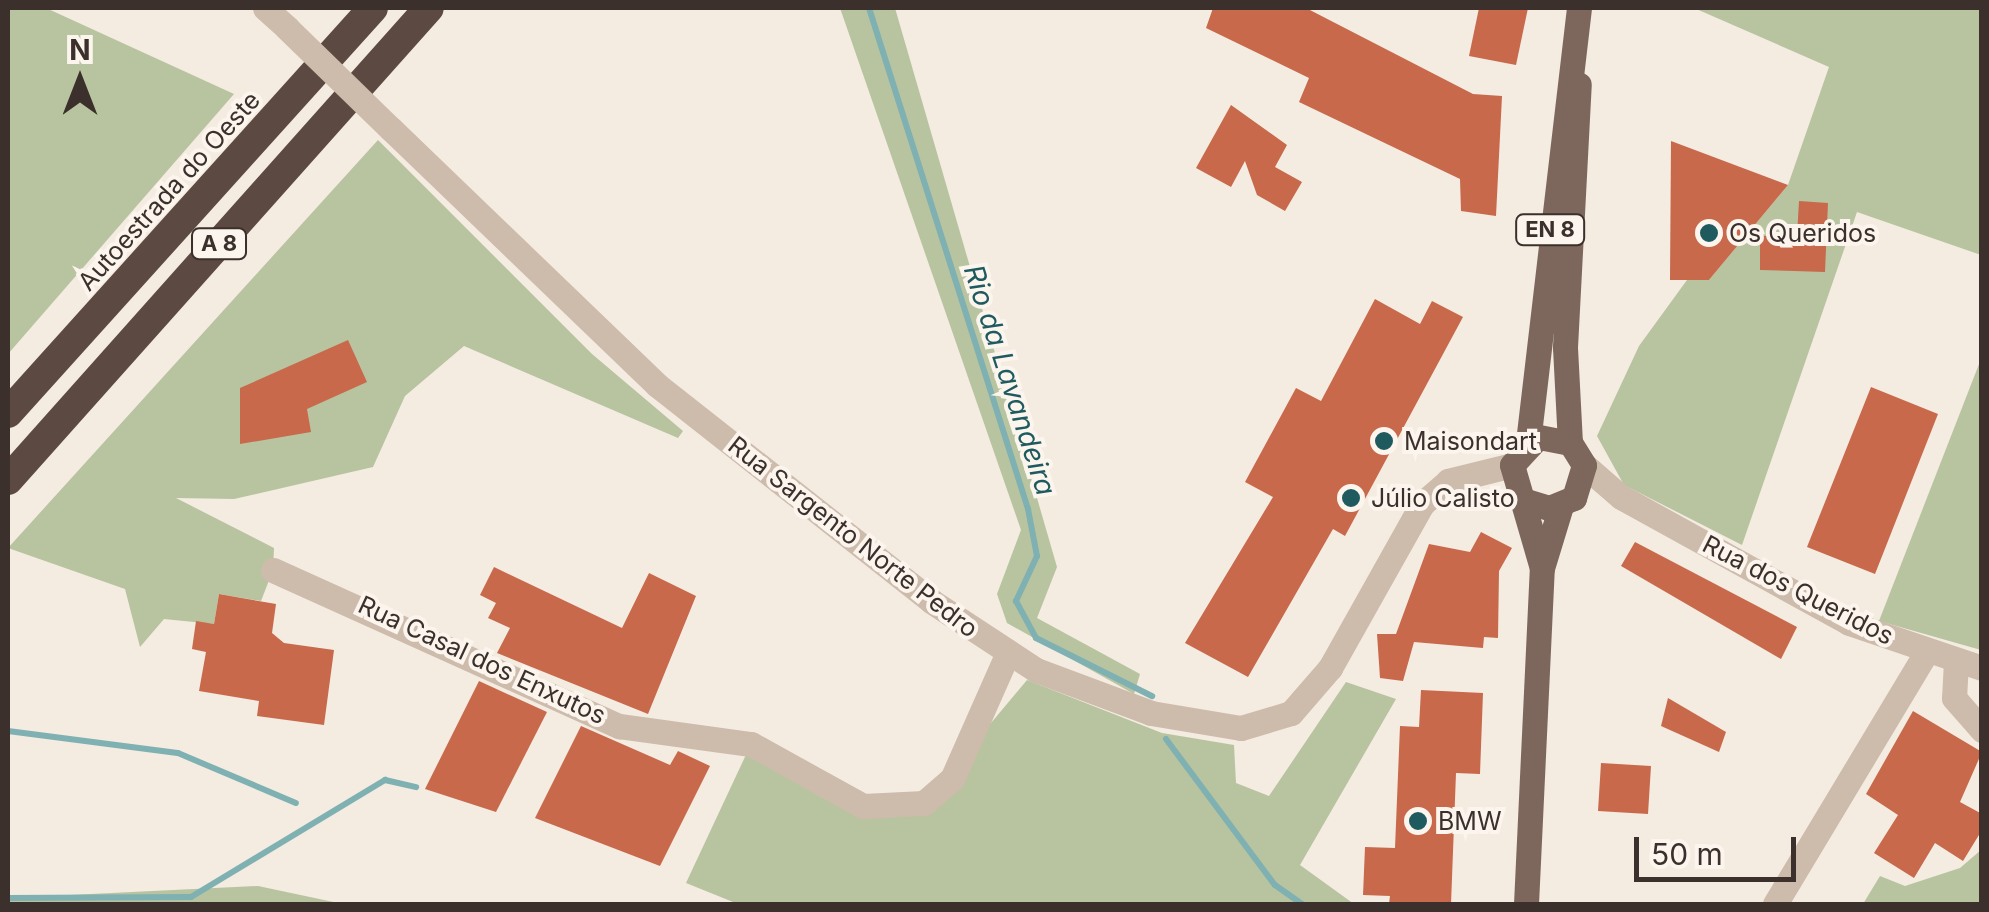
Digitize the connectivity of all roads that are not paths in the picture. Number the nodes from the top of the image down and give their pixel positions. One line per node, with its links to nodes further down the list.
1 (265, 8): 18 (street, Rua Sargento Norte Pedro, bridge)
2 (373, 8): 6 (highway, Autoestrada do Oeste / A 8)
3 (429, 8): 12 (highway, A 8)
4 (1579, 13): 5 (main road, EN 8)
5 (1558, 275): 7 (main road, EN 8); 8 (main road, EN 8)
6 (8, 413)
7 (1528, 442): 8 (main road); 9 (main road, EN 8)
8 (1570, 443): 10 (main road)
9 (1512, 465): 11 (street, Rua Sargento Norte Pedro); 13 (main road)
10 (1584, 465): 14 (street, Rua dos Queridos); 15 (main road)
11 (1462, 475): 13 (street); 18 (street, Rua Sargento Norte Pedro)
12 (8, 480)
13 (1522, 496): 15 (main road); 16 (main road)
14 (1621, 497): 15 (street); 19 (street, Rua dos Queridos)
15 (1568, 502): 16 (main road)
16 (1542, 568): 22 (main road)
17 (272, 570): 18 (street, Rua Casal dos Enxutos)
18 (1007, 654)
19 (1926, 654): 20 (street, Rua dos Queridos); 23 (street)
20 (1969, 664): 21 (street)
21 (1982, 730)
22 (1526, 904)
23 (1775, 904)

